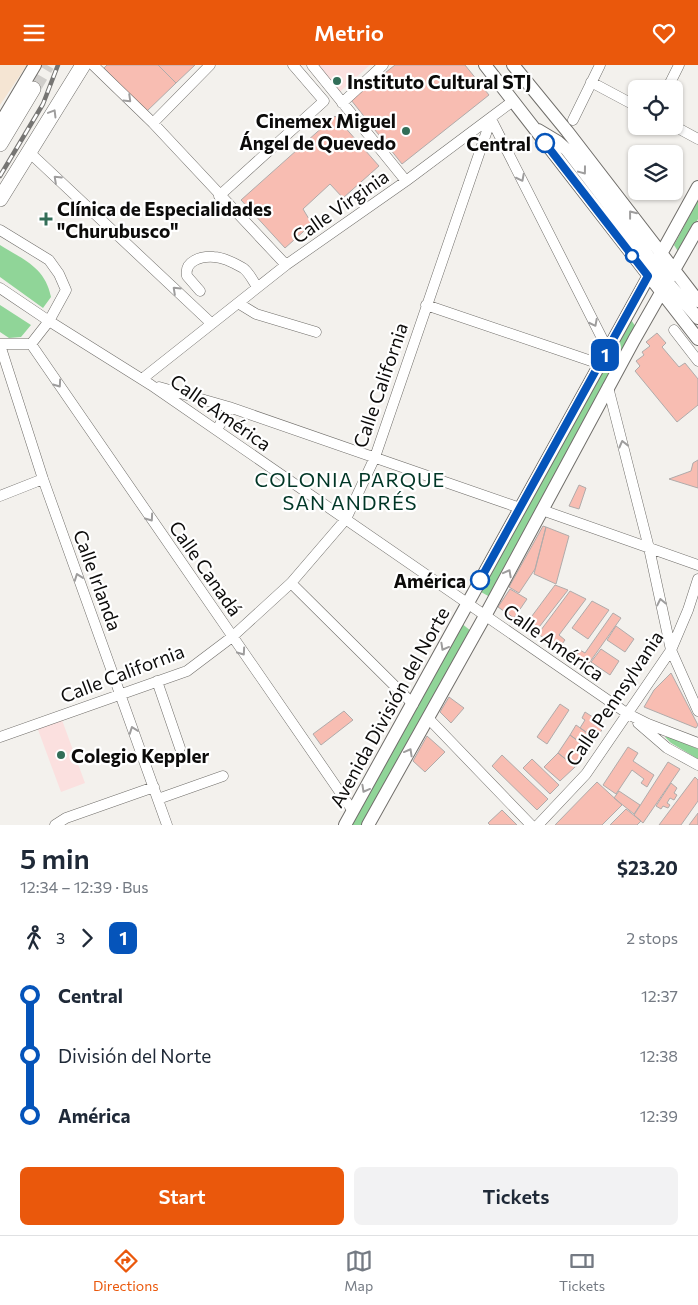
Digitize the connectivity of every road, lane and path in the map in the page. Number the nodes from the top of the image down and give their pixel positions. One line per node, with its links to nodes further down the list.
1 (35, 65): 25 (main road)
2 (76, 65): 16 (street)
3 (83, 65): 16 (highway)
4 (93, 65): 24 (street, one-way to 24)
5 (210, 65): 24 (street)
6 (293, 65): 32 (street)
7 (312, 65): 21 (street)
8 (384, 65): 21 (street)
9 (486, 65): 19 (main road)
10 (513, 65): 14 (main road)
11 (520, 65): 14 (street)
12 (600, 65): 17 (street)
13 (679, 65): 15 (street)
14 (525, 80): 36 (main road, one-way to 14)
15 (672, 80)
16 (72, 82): 29 (highway, one-way to 16)
17 (591, 82): 20 (street); 23 (street)
18 (33, 89): 28 (highway)
19 (513, 101): 22 (street, Calle Virginia); 39 (main road)
20 (628, 102)
21 (342, 103): 30 (street)
22 (491, 119): 30 (street, Calle Virginia); 46 (street, Calle California); 55 (street, one-way to 55)
23 (573, 120)
24 (153, 123): 32 (street)
25 (0, 124)
26 (683, 131): 27 (street)
27 (698, 139)
28 (0, 144)
29 (29, 152): 33 (highway); 49 (street, one-way to 29)
30 (406, 181): 37 (street, Calle Virginia)
31 (698, 187): 36 (main road, Avenida División del Norte)
32 (219, 195): 37 (street)
33 (0, 199)
34 (698, 228): 38 (main road, Avenida División del Norte)
35 (0, 230): 48 (street)
36 (662, 253): 38 (main road); 39 (main road, Avenida División del Norte)
37 (286, 265): 41 (street, Calle Virginia)
38 (675, 269): 39 (main road); 40 (main road, Avenida División del Norte); 44 (main road)
39 (652, 271): 40 (main road); 55 (main road, Avenida División del Norte)
40 (664, 286): 47 (main road); 50 (main road); 59 (main road, Avenida División del Norte)
41 (257, 287): 43 (street); 45 (street, Calle Virginia)
42 (0, 288): 48 (street, Calle América)
43 (200, 291)
44 (698, 301)
45 (238, 303): 49 (street, Calle Virginia); 51 (street)
46 (426, 305): 57 (street); 62 (street, Calle California)
47 (698, 318)
48 (49, 321): 53 (street); 58 (street, Calle América)
49 (211, 323): 58 (street, Calle Virginia)
50 (675, 325): 52 (main road); 56 (street)
51 (316, 332)
52 (698, 339)
53 (30, 344): 54 (street); 75 (street, Calle Canadá, one-way to 75)
54 (0, 345): 63 (street, Calle Irlanda)
55 (608, 350): 57 (main road, Avenida División del Norte)
56 (698, 361)
57 (600, 364): 65 (main road, Avenida División del Norte)
58 (146, 382): 60 (street); 61 (street, Calle América)
59 (608, 387): 66 (main road, Avenida División del Norte); 68 (street, one-way to 59)
60 (229, 407): 61 (street); 62 (street)
61 (216, 431): 67 (street, Calle América)
62 (375, 457): 65 (street); 67 (street, Calle California)
63 (43, 479): 64 (street); 78 (street, Calle Irlanda, one-way to 63)
64 (0, 496)
65 (520, 508): 72 (main road, Avenida División del Norte)
66 (542, 510): 68 (street); 74 (main road, Avenida División del Norte, one-way to 66)
67 (346, 519): 71 (street, Calle California); 72 (street, Calle América)
68 (649, 548): 69 (street); 76 (street, one-way to 68)
69 (698, 565)
70 (698, 579): 73 (street, Calle Pennsylvania)
71 (291, 583): 75 (street, Calle California); 79 (street)
72 (467, 604): 74 (street, Calle América); 79 (main road, Avenida División del Norte, one-way to 79)
73 (693, 613): 76 (street, Calle Pennsylvania)
74 (485, 616): 81 (street, Calle América); 82 (main road, Avenida División del Norte)
75 (232, 637): 77 (street, Calle California); 90 (street, Calle Canadá, one-way to 90)
76 (671, 650): 80 (street); 81 (street, Calle Pennsylvania)
77 (157, 681): 78 (street, Calle California); 85 (street)
78 (121, 695): 83 (street, Calle California); 88 (street, Calle Irlanda, one-way to 78)
79 (413, 704): 90 (main road, Avenida División del Norte, one-way to 90)
80 (698, 711)
81 (628, 714): 84 (street, Calle América); 86 (street); 96 (street, Calle Pennsylvania)
82 (428, 717): 94 (main road, Avenida División del Norte, one-way to 82); 95 (street)
83 (0, 737)
84 (698, 743)
85 (180, 748)
86 (698, 765)
87 (223, 776): 89 (street)
88 (154, 787): 89 (street, Calle Irlanda); 91 (street)
89 (158, 799): 92 (street, Calle Irlanda)
90 (353, 811): 93 (main road, Avenida División del Norte)
91 (55, 825)
92 (167, 825)
93 (345, 825)
94 (368, 825)
95 (531, 825)
96 (538, 825)

